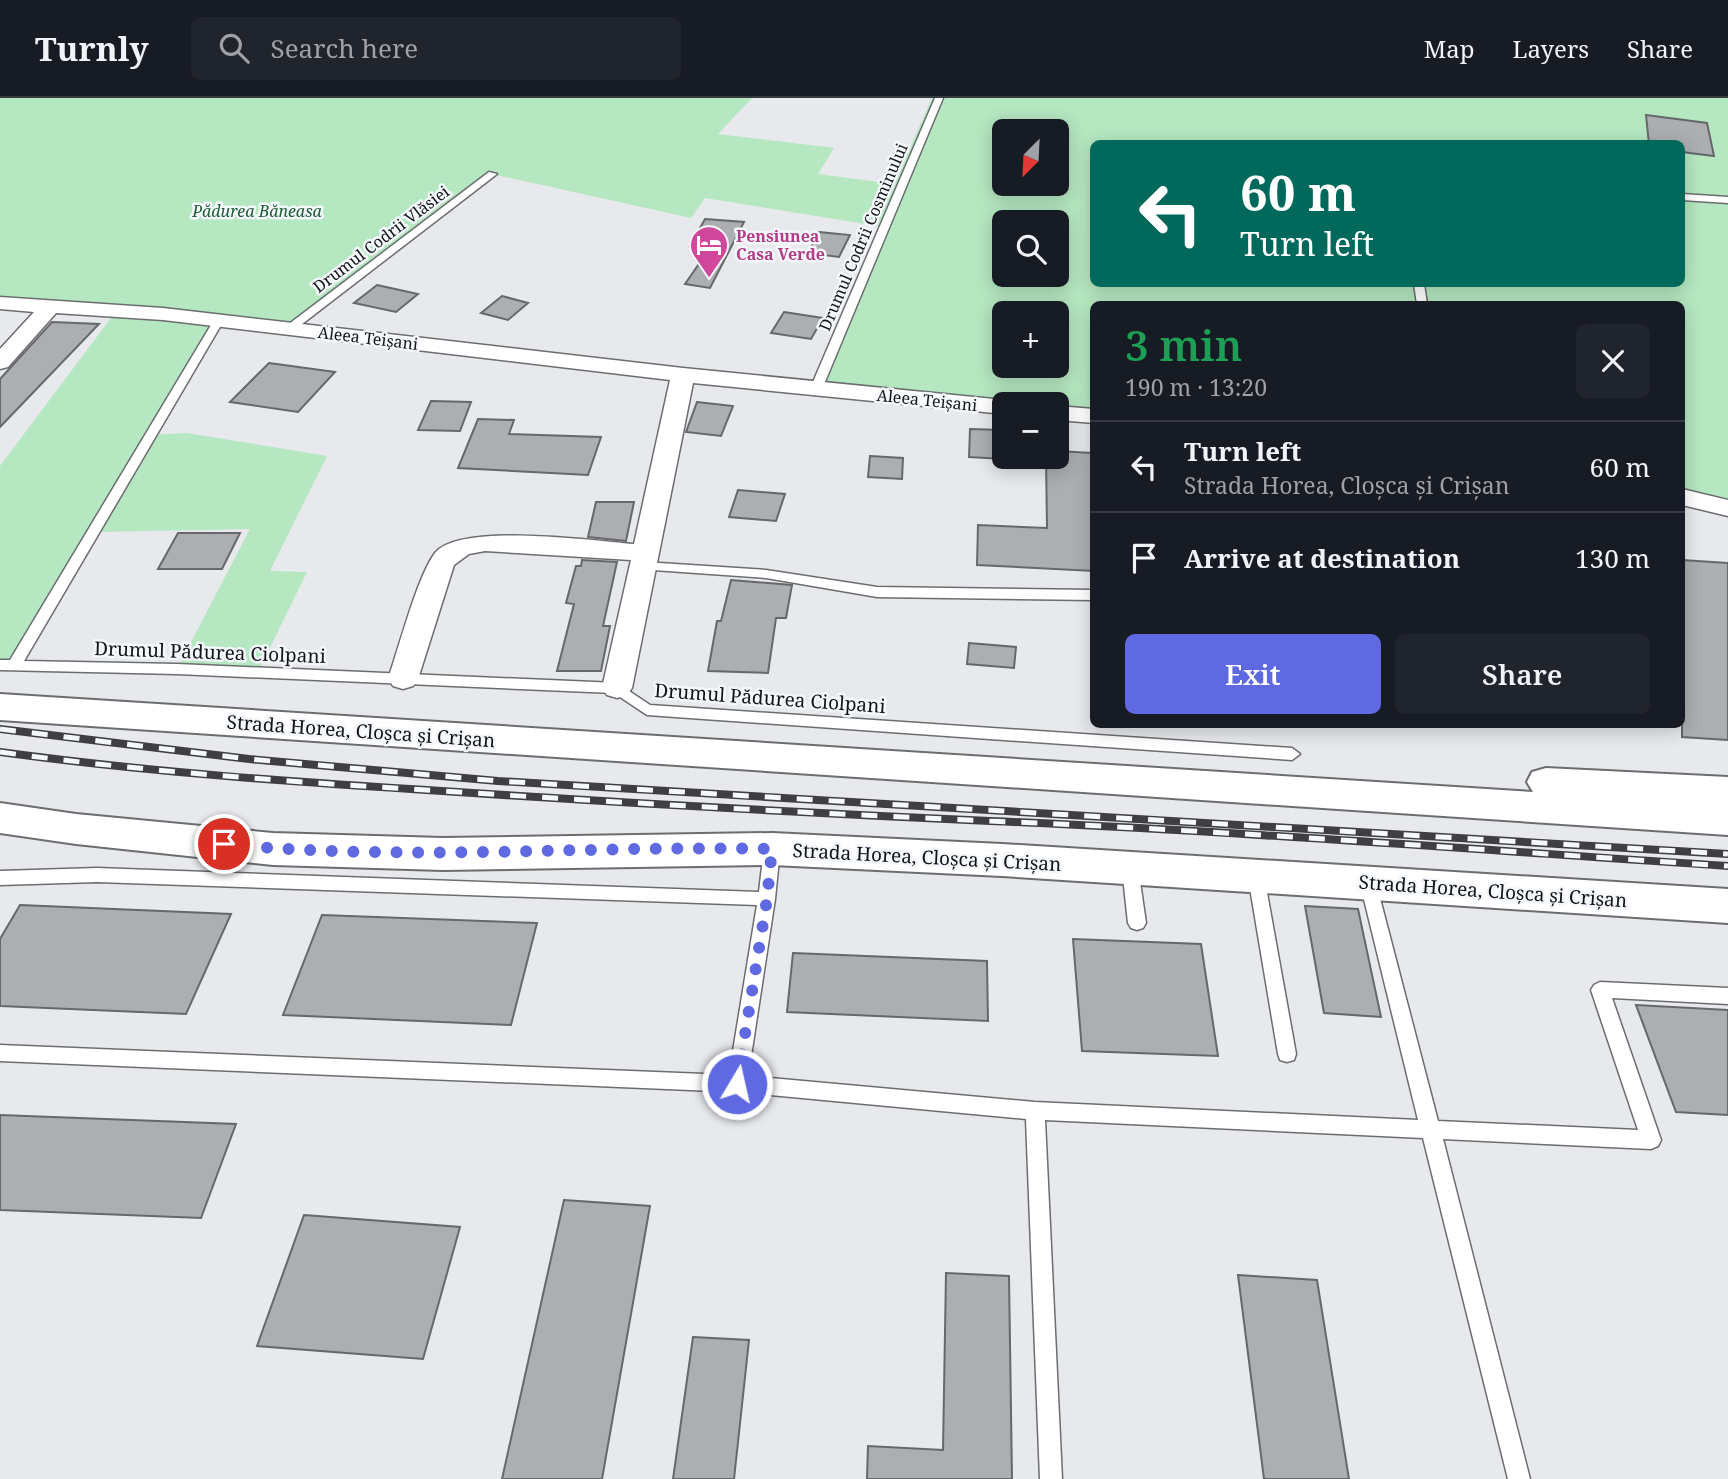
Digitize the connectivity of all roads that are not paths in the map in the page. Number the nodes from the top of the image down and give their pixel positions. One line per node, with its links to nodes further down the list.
1 (939, 98): 11 (lane, Drumul Codrii Cosminului)
2 (492, 174): 8 (lane, Drumul Codrii Vlăsiei)
3 (1685, 197): 4 (lane)
4 (1728, 200)
5 (0, 303): 6 (street, Aleea Teișani)
6 (52, 305): 7 (street, Aleea Teișani); 9 (street)
7 (219, 320): 8 (street, Aleea Teișani); 19 (lane)
8 (289, 328): 10 (street, Aleea Teișani)
9 (0, 362)
10 (683, 375): 11 (street, Aleea Teișani); 17 (street)
11 (816, 389): 12 (street, Aleea Teișani)
12 (992, 407)
13 (1069, 414): 14 (street)
14 (1090, 416)
15 (1685, 498): 16 (street)
16 (1728, 508)
17 (645, 559): 18 (lane); 20 (street); 21 (street)
18 (1090, 595)
19 (5, 673): 20 (lane, Drumul Pădurea Ciolpani); 23 (main road, Strada Horea, Cloșca și Crișan)
20 (403, 679): 21 (lane, Drumul Pădurea Ciolpani)
21 (617, 688): 23 (lane, Drumul Pădurea Ciolpani)
22 (0, 708): 23 (main road, Strada Horea, Cloșca și Crișan)
23 (1287, 772): 24 (main road, Strada Horea, Cloșca și Crișan); 26 (main road, Strada Horea, Cloșca și Crișan)
24 (1728, 792)
25 (0, 818): 27 (main road, Strada Horea, Cloșca și Crișan)
26 (1728, 820)
27 (772, 849): 28 (main road, Strada Horea, Cloșca și Crișan); 32 (lane)
28 (1130, 868): 29 (main road, Strada Horea, Cloșca și Crișan); 34 (lane)
29 (1256, 876): 31 (main road, Strada Horea, Cloșca și Crișan); 37 (lane)
30 (0, 878): 32 (lane)
31 (1368, 883): 33 (main road, Strada Horea, Cloșca și Crișan); 40 (lane)
32 (767, 899): 38 (lane)
33 (1728, 906)
34 (1137, 923)
35 (1728, 996): 40 (lane)
36 (0, 1053): 38 (lane)
37 (1287, 1054)
38 (737, 1084): 39 (lane)
39 (1035, 1111): 40 (lane); 41 (lane)
40 (1433, 1132): 42 (lane)
41 (1051, 1479)
42 (1519, 1479)

